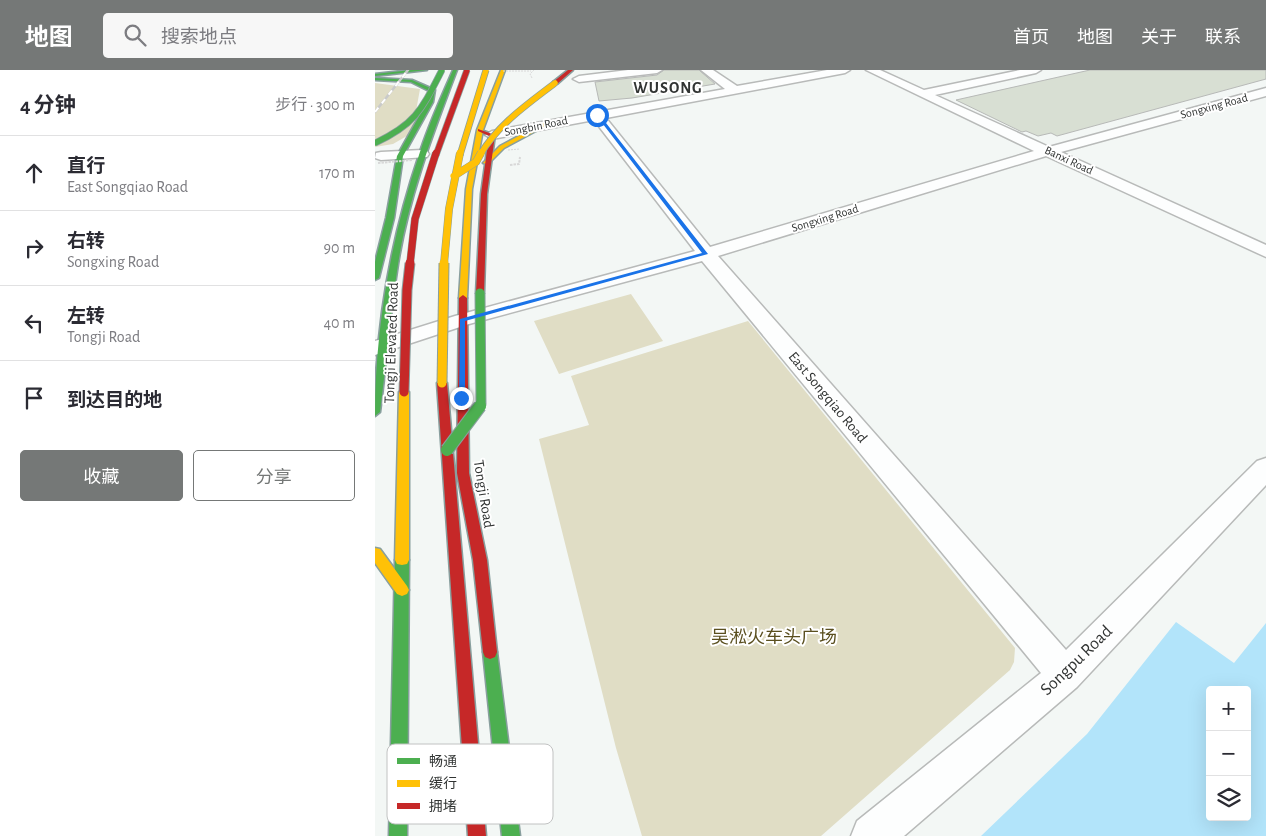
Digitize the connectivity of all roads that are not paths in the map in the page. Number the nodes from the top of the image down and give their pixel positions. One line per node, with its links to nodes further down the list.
1 (387, 70): 14 (main road)
2 (425, 70): 14 (main road)
3 (442, 70): 24 (main road, bridge)
4 (455, 70): 23 (main road)
5 (467, 70): 39 (main road, Tongji Elevated Road, bridge)
6 (486, 70): 29 (main road, bridge)
7 (503, 70): 22 (main road, Tongji Road)
8 (509, 70): 22 (main road, Tongji Road)
9 (657, 70): 15 (street)
10 (706, 70): 17 (street)
11 (845, 70): 17 (street, Songbin Road)
12 (871, 70): 19 (street, Banxi Road)
13 (1036, 70): 19 (street)
14 (375, 73)
15 (575, 74): 29 (main road, bridge)
16 (375, 80): 27 (main road)
17 (734, 90): 20 (street, Songbin Road)
18 (1266, 92): 25 (street, Songxing Road)
19 (923, 94): 25 (street, Banxi Road)
20 (597, 115): 21 (street, Songbin Road); 31 (street, East Songqiao Road)
21 (545, 124): 22 (street, Songbin Road); 28 (main road)
22 (486, 132): 28 (main road); 33 (main road, Tongji Road)
23 (428, 139): 26 (main road); 27 (main road)
24 (378, 150): 27 (street)
25 (1048, 151): 30 (street, Banxi Road); 31 (street, Songxing Road)
26 (422, 154): 27 (street); 34 (main road)
27 (399, 161): 32 (main road)
28 (486, 163): 36 (main road, bridge)
29 (454, 176): 36 (main road, bridge)
30 (1266, 252)
31 (706, 254): 33 (street, Songxing Road); 40 (street, East Songqiao Road)
32 (375, 278)
33 (462, 320): 34 (street, Songxing Road); 43 (main road, Tongji Road)
34 (380, 347): 35 (main road)
35 (375, 412)
36 (447, 450): 42 (main road)
37 (1266, 468): 40 (street, Songpu Road)
38 (375, 553): 39 (main road)
39 (402, 590): 41 (main road, Tongji Elevated Road)
40 (1065, 675): 44 (street, Songpu Road)
41 (399, 744)
42 (470, 744)
43 (501, 744)
44 (872, 836)

